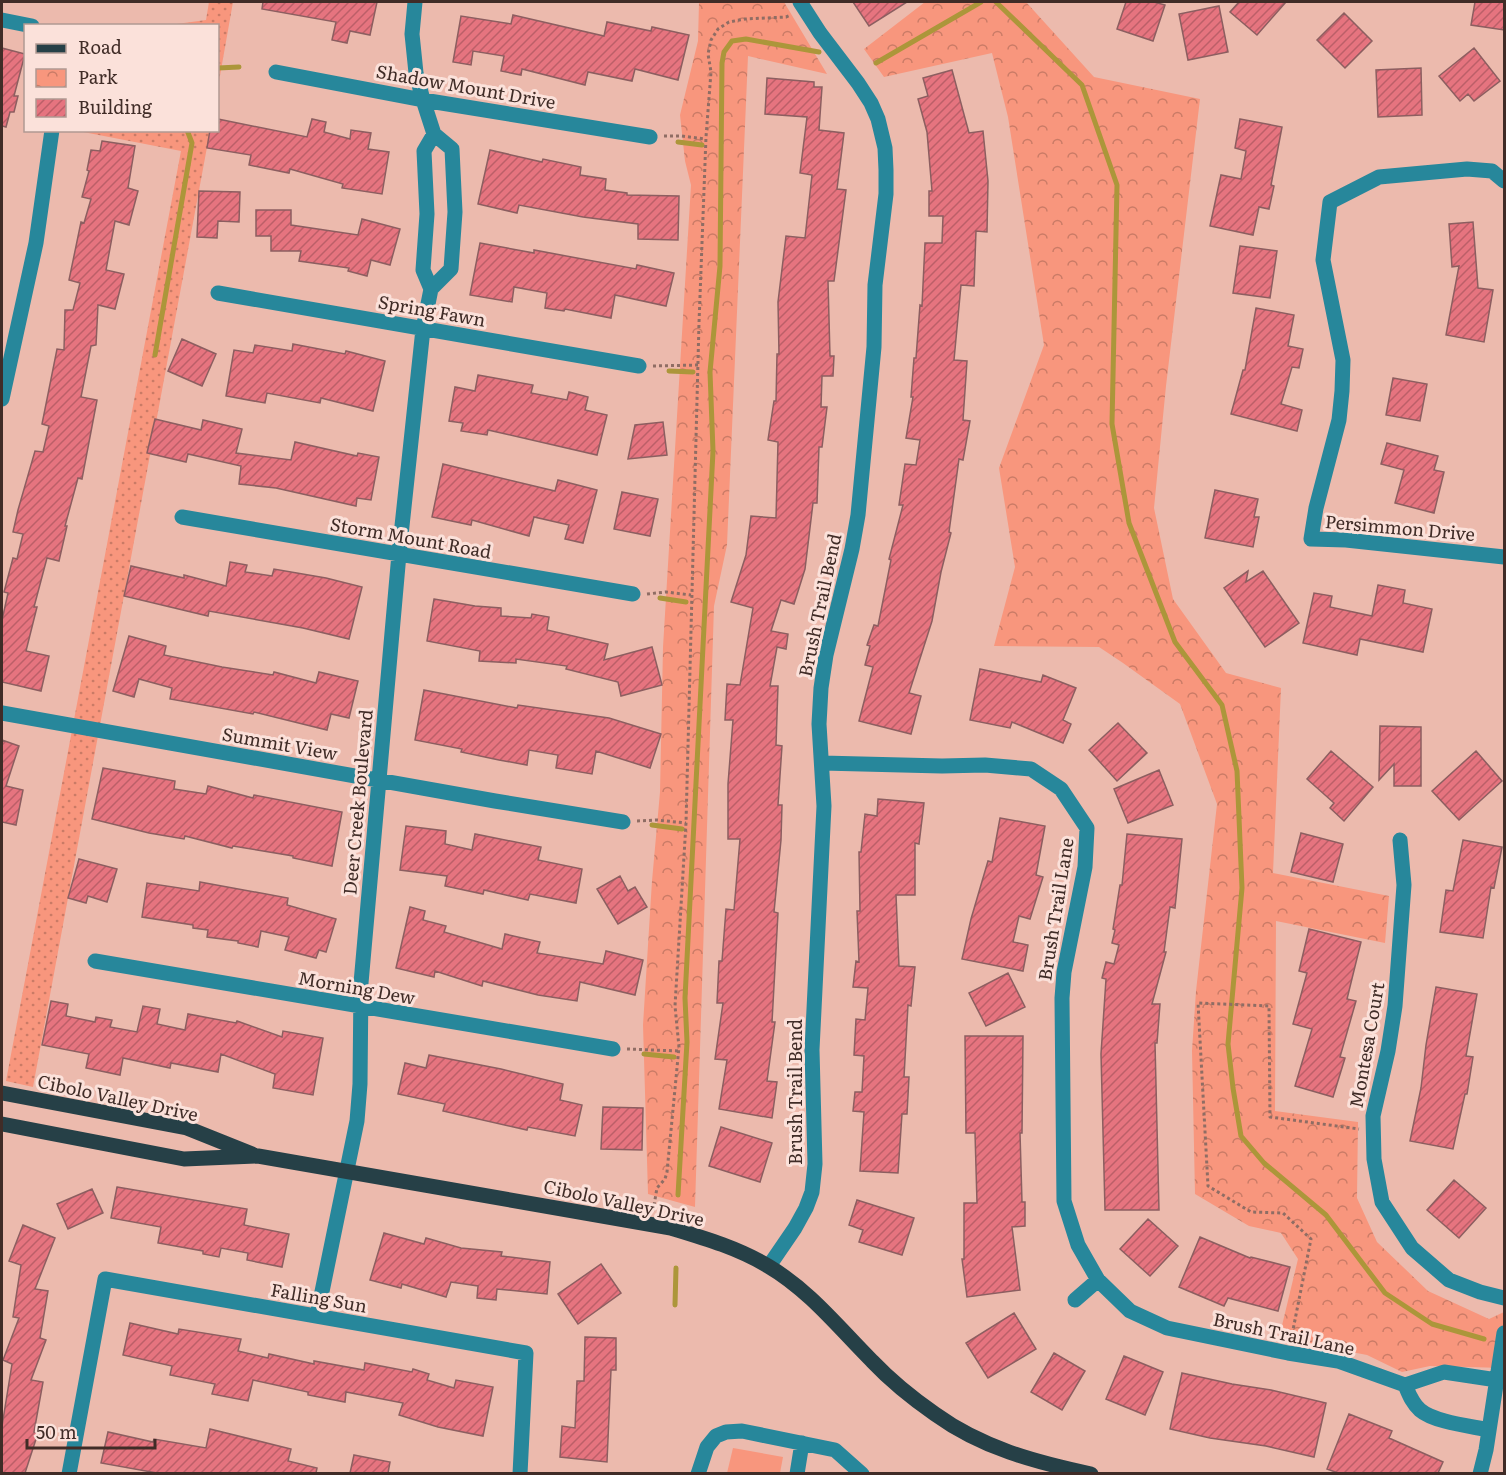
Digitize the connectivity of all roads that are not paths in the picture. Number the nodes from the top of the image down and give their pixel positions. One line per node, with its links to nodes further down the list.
1 (415, 2): 6 (street)
2 (802, 5): 21 (street, Brush Trail Bend)
3 (2, 20): 4 (street)
4 (24, 24)
5 (276, 72): 6 (street, Shadow Mount Drive)
6 (423, 100): 8 (street); 9 (street, Shadow Mount Drive)
7 (52, 132): 15 (street)
8 (435, 134): 11 (street, Deer Creek Boulevard); 11 (street)
9 (650, 137)
10 (1504, 181): 18 (street, Persimmon Drive)
11 (431, 289): 13 (street, Deer Creek Boulevard)
12 (218, 293): 13 (street, Spring Fawn)
13 (423, 328): 14 (street, Spring Fawn); 17 (street, Deer Creek Boulevard)
14 (639, 366)
15 (2, 399)
16 (182, 517): 17 (street, Storm Mount Road)
17 (399, 554): 19 (street, Storm Mount Road); 22 (street, Deer Creek Boulevard)
18 (1504, 557)
19 (633, 594)
20 (2, 713): 22 (street, Summit View)
21 (822, 763): 32 (street, Brush Trail Bend); 33 (street, Brush Trail Lane)
22 (378, 780): 23 (street, Summit View); 26 (street, Deer Creek Boulevard)
23 (623, 822)
24 (1400, 840): 34 (street, Montesa Court)
25 (95, 961): 26 (street, Morning Dew)
26 (361, 1008): 27 (street, Morning Dew); 31 (street, Deer Creek Boulevard)
27 (613, 1049)
28 (2, 1093): 30 (main road, Cibolo Valley Drive)
29 (2, 1124): 30 (main road, Cibolo Valley Drive)
30 (258, 1156): 31 (main road, Cibolo Valley Drive)
31 (347, 1170): 32 (main road, Cibolo Valley Drive); 36 (street, Deer Creek Boulevard)
32 (769, 1266): 42 (main road, Cibolo Valley Drive)
33 (1098, 1280): 35 (street); 39 (street, Brush Trail Lane)
34 (1504, 1298)
35 (1075, 1300)
36 (317, 1316): 43 (street, Falling Sun); 44 (street, Falling Sun)
37 (1504, 1333): 38 (street)
38 (1497, 1380): 39 (street); 40 (street)
39 (1405, 1385): 40 (street)
40 (1489, 1430): 49 (street)
41 (802, 1443): 45 (street); 46 (street); 47 (street)
42 (1054, 1470): 48 (main road, Cibolo Valley Drive)
43 (69, 1473)
44 (520, 1473)
45 (698, 1473)
46 (797, 1473)
47 (862, 1473)
48 (1091, 1473)
49 (1480, 1473)

